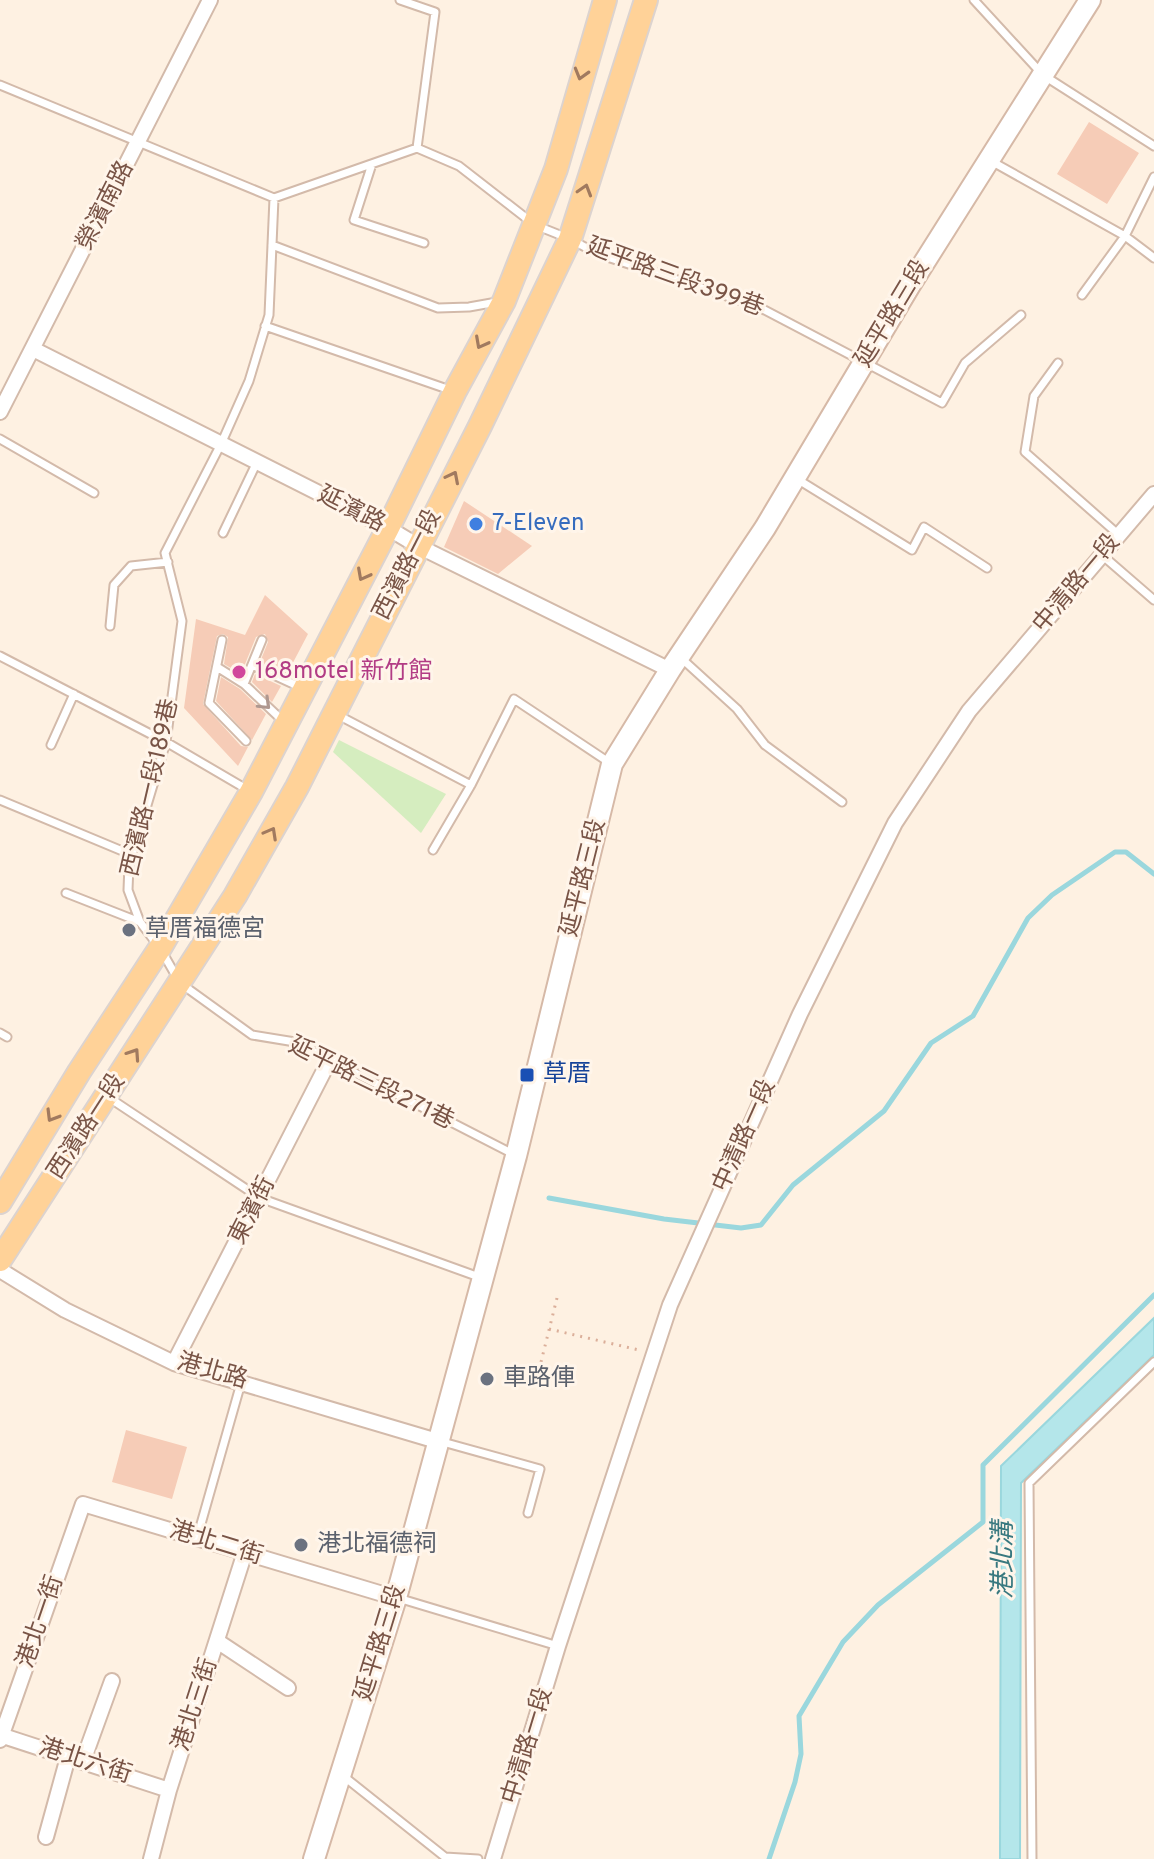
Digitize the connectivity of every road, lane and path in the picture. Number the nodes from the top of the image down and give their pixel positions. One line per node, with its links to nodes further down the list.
1 (210, 0): 11 (street, 榮濱南路)
2 (400, 0): 8 (lane)
3 (438, 0): 8 (lane)
4 (605, 0): 18 (main road, 西濱路一段, one-way to 18)
5 (646, 0): 20 (main road, 西濱路一段, one-way to 5)
6 (974, 0): 9 (lane)
7 (1090, 0): 9 (street, 延平路三段)
8 (435, 12): 13 (lane)
9 (1043, 75): 12 (lane); 14 (street, 延平路三段)
10 (0, 85): 11 (lane)
11 (138, 142): 17 (lane); 28 (street, 榮濱南路)
12 (1154, 146)
13 (417, 148): 15 (lane); 18 (lane, 延平路三段399巷)
14 (990, 159): 19 (lane); 30 (street, 延平路三段)
15 (372, 164): 17 (lane); 21 (lane)
16 (1154, 177): 19 (lane)
17 (274, 198): 22 (lane)
18 (535, 225): 20 (lane, 延平路三段399巷); 25 (main road, 西濱路一段)
19 (1125, 236): 23 (lane); 24 (lane)
20 (570, 239): 30 (lane, 延平路三段399巷); 42 (main road, 西濱路一段, one-way to 20)
21 (424, 243)
22 (272, 245): 25 (lane); 27 (lane)
23 (1154, 258)
24 (1082, 295)
25 (504, 301): 31 (main road, 西濱路一段, one-way to 31)
26 (1021, 315): 30 (lane, 延平路三段399巷)
27 (265, 326): 31 (lane); 34 (lane)
28 (33, 349): 32 (street, 榮濱南路); 34 (street, 延濱路)
29 (1058, 363): 41 (lane)
30 (863, 364): 36 (street, 延平路三段)
31 (455, 391): 39 (main road, 西濱路一段)
32 (0, 412)
33 (0, 439): 37 (lane)
34 (221, 444): 35 (street, 延濱路); 44 (lane)
35 (257, 462): 39 (street, 延濱路); 40 (lane)
36 (795, 478): 45 (lane); 51 (street, 延平路三段)
37 (94, 493)
38 (1154, 494): 41 (street, 中清路一段)
39 (388, 528): 42 (street, 延濱路); 55 (main road, 西濱路一段, one-way to 55)
40 (223, 533)
41 (1119, 535): 43 (street, 中清路一段)
42 (418, 546): 51 (street, 延濱路); 57 (main road, 西濱路一段)
43 (1102, 555): 46 (lane); 83 (street, 中清路一段)
44 (168, 562): 47 (lane); 60 (lane, 西濱路一段189巷)
45 (987, 568)
46 (1154, 600)
47 (110, 626)
48 (222, 640): 53 (lane)
49 (262, 640): 52 (lane)
50 (0, 656): 56 (lane)
51 (675, 663): 62 (street, 延平路三段); 66 (lane)
52 (252, 665): 54 (lane); 55 (lane)
53 (217, 667): 54 (lane); 59 (lane)
54 (244, 684): 58 (lane, one-way to 58)
55 (304, 689): 58 (main road, 西濱路一段)
56 (74, 694): 60 (lane); 61 (lane)
57 (334, 713): 63 (lane); 72 (main road, 西濱路一段, one-way to 57)
58 (286, 724): 64 (main road, 西濱路一段)
59 (246, 741)
60 (166, 742): 64 (lane); 68 (lane, 西濱路一段189巷)
61 (51, 745)
62 (612, 764): 63 (lane); 75 (street, 延平路三段)
63 (471, 785): 67 (lane)
64 (251, 792): 71 (main road, 西濱路一段)
65 (0, 800): 68 (lane)
66 (842, 802)
67 (433, 850)
68 (132, 855): 70 (lane, 西濱路一段189巷)
69 (66, 893): 70 (lane)
70 (140, 922): 71 (lane, 西濱路一段189巷)
71 (160, 948): 72 (lane, 延平路三段271巷); 77 (main road, 西濱路一段, one-way to 77)
72 (180, 983): 73 (lane, 延平路三段271巷); 74 (main road, 西濱路一段, one-way to 72)
73 (330, 1059): 75 (lane, 延平路三段271巷); 76 (street, 東濱街)
74 (106, 1095): 76 (lane); 78 (main road, 西濱路一段)
75 (516, 1156): 80 (street, 延平路三段)
76 (260, 1198): 80 (lane); 86 (street, 東濱街)
77 (0, 1202)
78 (0, 1260)
79 (0, 1270): 86 (street, 港北路)
80 (483, 1278): 88 (street, 延平路三段)
81 (557, 1298): 82 (path)
82 (549, 1329): 83 (path); 84 (path)
83 (655, 1353): 95 (street, 中清路一段)
84 (541, 1362)
85 (1154, 1362): 107 (lane)
86 (174, 1363): 87 (street, 港北路)
87 (242, 1381): 88 (street, 港北路); 91 (lane)
88 (437, 1441): 90 (lane); 93 (street, 延平路三段)
89 (83, 1504): 91 (street, 港北二街); 98 (street, 港北一街)
90 (528, 1513)
91 (197, 1538): 92 (street, 港北二街)
92 (245, 1552): 93 (street, 港北二街); 94 (street, 港北三街)
93 (396, 1598): 95 (lane); 100 (street, 延平路三段)
94 (217, 1641): 97 (street); 101 (street, 港北三街)
95 (558, 1646): 106 (street, 中清路一段)
96 (112, 1681): 99 (street)
97 (288, 1688)
98 (0, 1737): 99 (street, 港北六街)
99 (76, 1759): 101 (street, 港北六街); 102 (street)
100 (341, 1774): 104 (street, 延平路三段); 105 (lane)
101 (169, 1790): 103 (street, 港北三街)
102 (46, 1837)
103 (151, 1859)
104 (314, 1859)
105 (478, 1859)
106 (493, 1859)
107 (1032, 1859)

